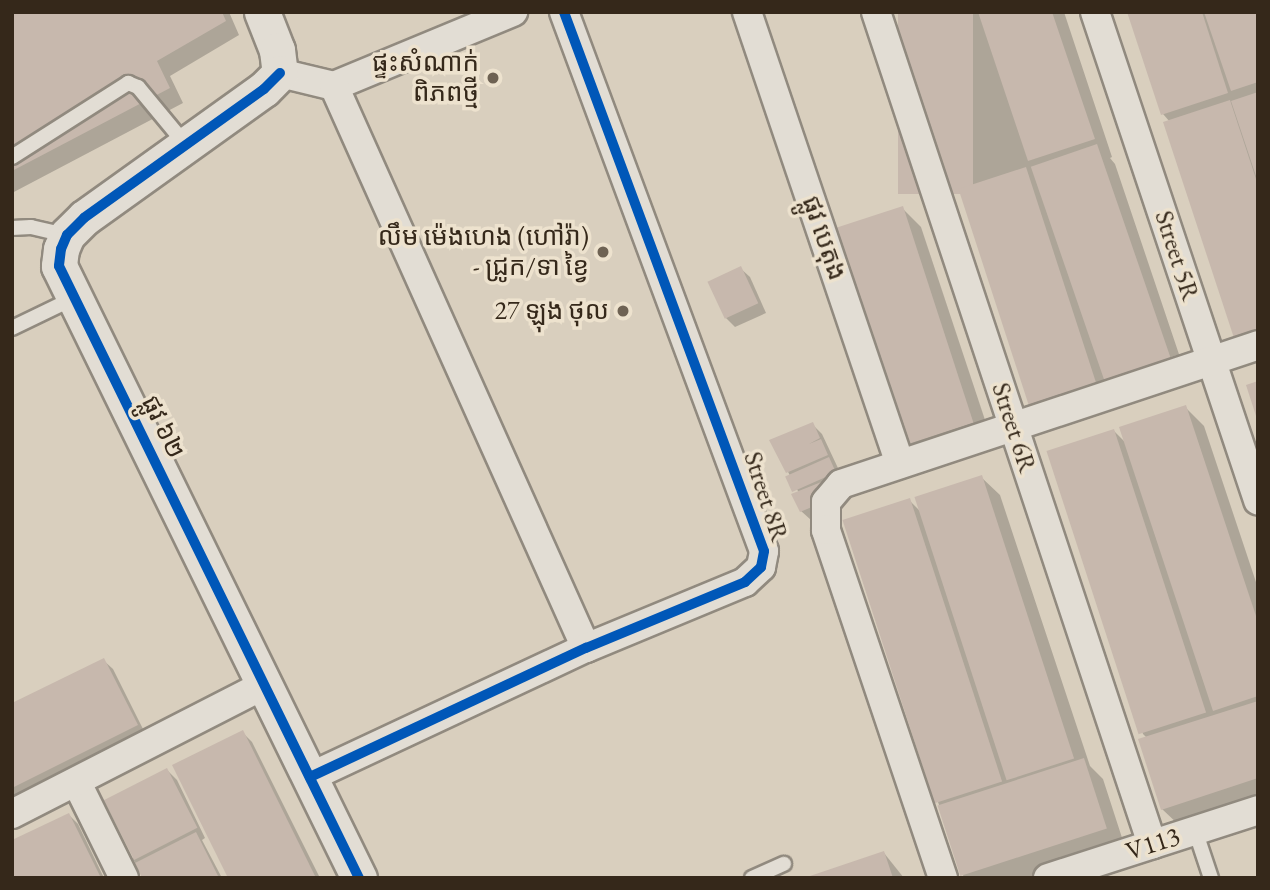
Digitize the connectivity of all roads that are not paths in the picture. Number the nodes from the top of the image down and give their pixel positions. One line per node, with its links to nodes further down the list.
1 (261, 12): 7 (street)
2 (513, 12): 8 (street)
3 (564, 12): 20 (street, Street 8R)
4 (747, 12): 18 (street, ផ្លូវ បេតុង)
5 (876, 12): 17 (street, Street 6R)
6 (1095, 12): 16 (street, Street 5R)
7 (280, 73): 8 (street); 9 (street)
8 (334, 86): 20 (street)
9 (186, 145): 10 (lane); 12 (street)
10 (12, 157)
11 (12, 229): 12 (lane)
12 (67, 235): 13 (street, ផ្លូវ ៦២)
13 (74, 298): 14 (lane); 21 (street, ផ្លូវ ៦២)
14 (12, 328)
15 (1258, 345): 16 (street)
16 (1211, 361): 17 (street); 19 (street, Street 5R)
17 (1014, 427): 18 (street); 27 (street, Street 6R)
18 (900, 464): 32 (street)
19 (1258, 500)
20 (586, 648): 22 (street, Street 8R)
21 (264, 685): 22 (street, ផ្លូវ ៦២); 23 (street)
22 (310, 776): 30 (street, ផ្លូវ ៦២)
23 (78, 783): 25 (street); 29 (street)
24 (1258, 810): 26 (street, V113)
25 (12, 814)
26 (1195, 830): 27 (street, V113); 34 (lane)
27 (1152, 844): 33 (street, V113)
28 (784, 864): 31 (lane)
29 (124, 878)
30 (359, 878)
31 (752, 878)
32 (943, 878)
33 (1048, 878)
34 (1211, 878)

